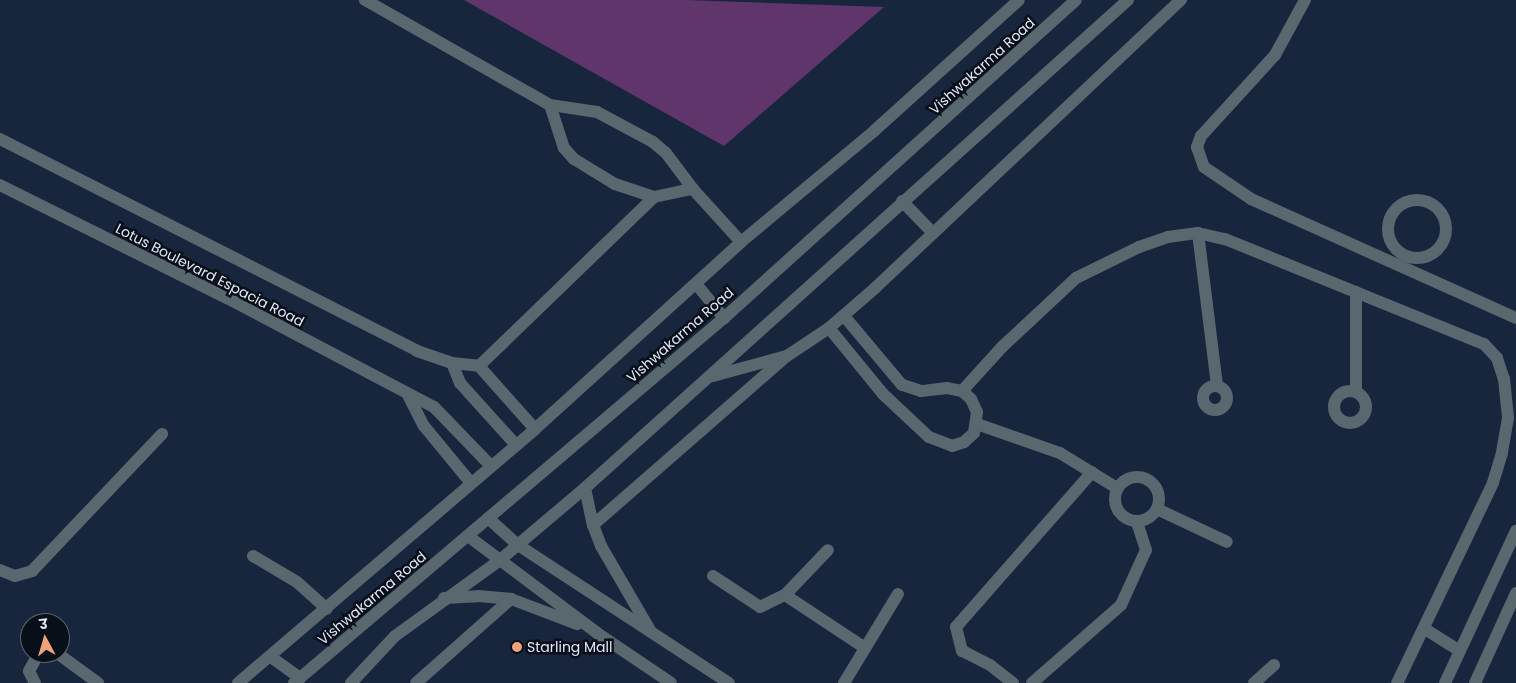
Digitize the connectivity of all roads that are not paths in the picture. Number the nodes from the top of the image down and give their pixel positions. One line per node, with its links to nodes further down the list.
1 (365, 0): 7 (street)
2 (1019, 0): 15 (street)
3 (1076, 0): 23 (street, Vishwakarma Road)
4 (1128, 0): 12 (street)
5 (1181, 0): 13 (street)
6 (1299, 2): 17 (street)
7 (550, 105): 10 (street); 11 (street)
8 (0, 139): 27 (street)
9 (0, 185): 33 (street, Lotus Boulevard Espacia Road)
10 (694, 189): 11 (street); 15 (street)
11 (654, 196): 28 (street)
12 (902, 201): 13 (street); 29 (street)
13 (933, 233): 22 (street)
14 (1198, 233): 21 (street); 30 (street); 31 (street)
15 (741, 242): 20 (street)
16 (1391, 244): 17 (street); 18 (street); 18 (street)
17 (1379, 256): 19 (street)
18 (1420, 258): 19 (street)
19 (1422, 276): 24 (street)
20 (697, 285): 23 (street); 35 (street)
21 (1356, 292): 32 (street); 62 (street)
22 (844, 316): 25 (street); 31 (street)
23 (724, 318): 44 (street, Vishwakarma Road)
24 (1516, 318)
25 (829, 328): 26 (street); 34 (street)
26 (787, 356): 29 (street); 46 (street)
27 (452, 363): 28 (street); 37 (street)
28 (478, 366): 35 (street)
29 (710, 377): 41 (street)
30 (1217, 386)
31 (962, 391): 34 (street)
32 (1356, 392)
33 (407, 393): 38 (street, Lotus Boulevard Espacia Road); 40 (street)
34 (977, 424): 39 (street)
35 (534, 429): 37 (street)
36 (162, 434): 54 (street)
37 (516, 445): 38 (street)
38 (492, 466): 40 (street)
39 (1092, 472): 42 (street); 80 (street)
40 (471, 483): 61 (street)
41 (585, 488): 46 (street); 50 (street)
42 (1117, 488): 43 (street); 45 (street)
43 (1157, 509): 45 (street); 49 (street)
44 (488, 518): 48 (street, Vishwakarma Road); 50 (street)
45 (1137, 522): 81 (street)
46 (592, 525): 64 (street)
47 (1516, 531): 66 (street)
48 (468, 536): 53 (street); 71 (street, Vishwakarma Road)
49 (1227, 542)
50 (518, 545): 53 (street); 64 (street)
51 (828, 550): 57 (street)
52 (253, 556): 61 (street)
53 (500, 560): 59 (street); 63 (street)
54 (0, 570)
55 (713, 576): 57 (street)
56 (1516, 593): 85 (street)
57 (785, 594): 65 (street)
58 (898, 594): 65 (street)
59 (444, 598): 60 (street); 76 (street)
60 (511, 599): 63 (street); 77 (street)
61 (327, 610): 67 (street)
62 (1425, 629): 66 (street); 83 (street)
63 (598, 633): 72 (street)
64 (653, 634): 78 (street)
65 (866, 648): 79 (street)
66 (1460, 651): 84 (street)
67 (271, 658): 71 (street); 75 (street)
68 (33, 663): 73 (street)
69 (70, 663): 74 (street)
70 (1274, 665): 82 (street)
71 (297, 680)
72 (669, 682)
73 (34, 683)
74 (98, 683)
75 (238, 683)
76 (351, 683)
77 (416, 683)
78 (729, 683)
79 (844, 683)
80 (1013, 683)
81 (1032, 683)
82 (1254, 683)
83 (1397, 683)
84 (1445, 683)
85 (1475, 683)

